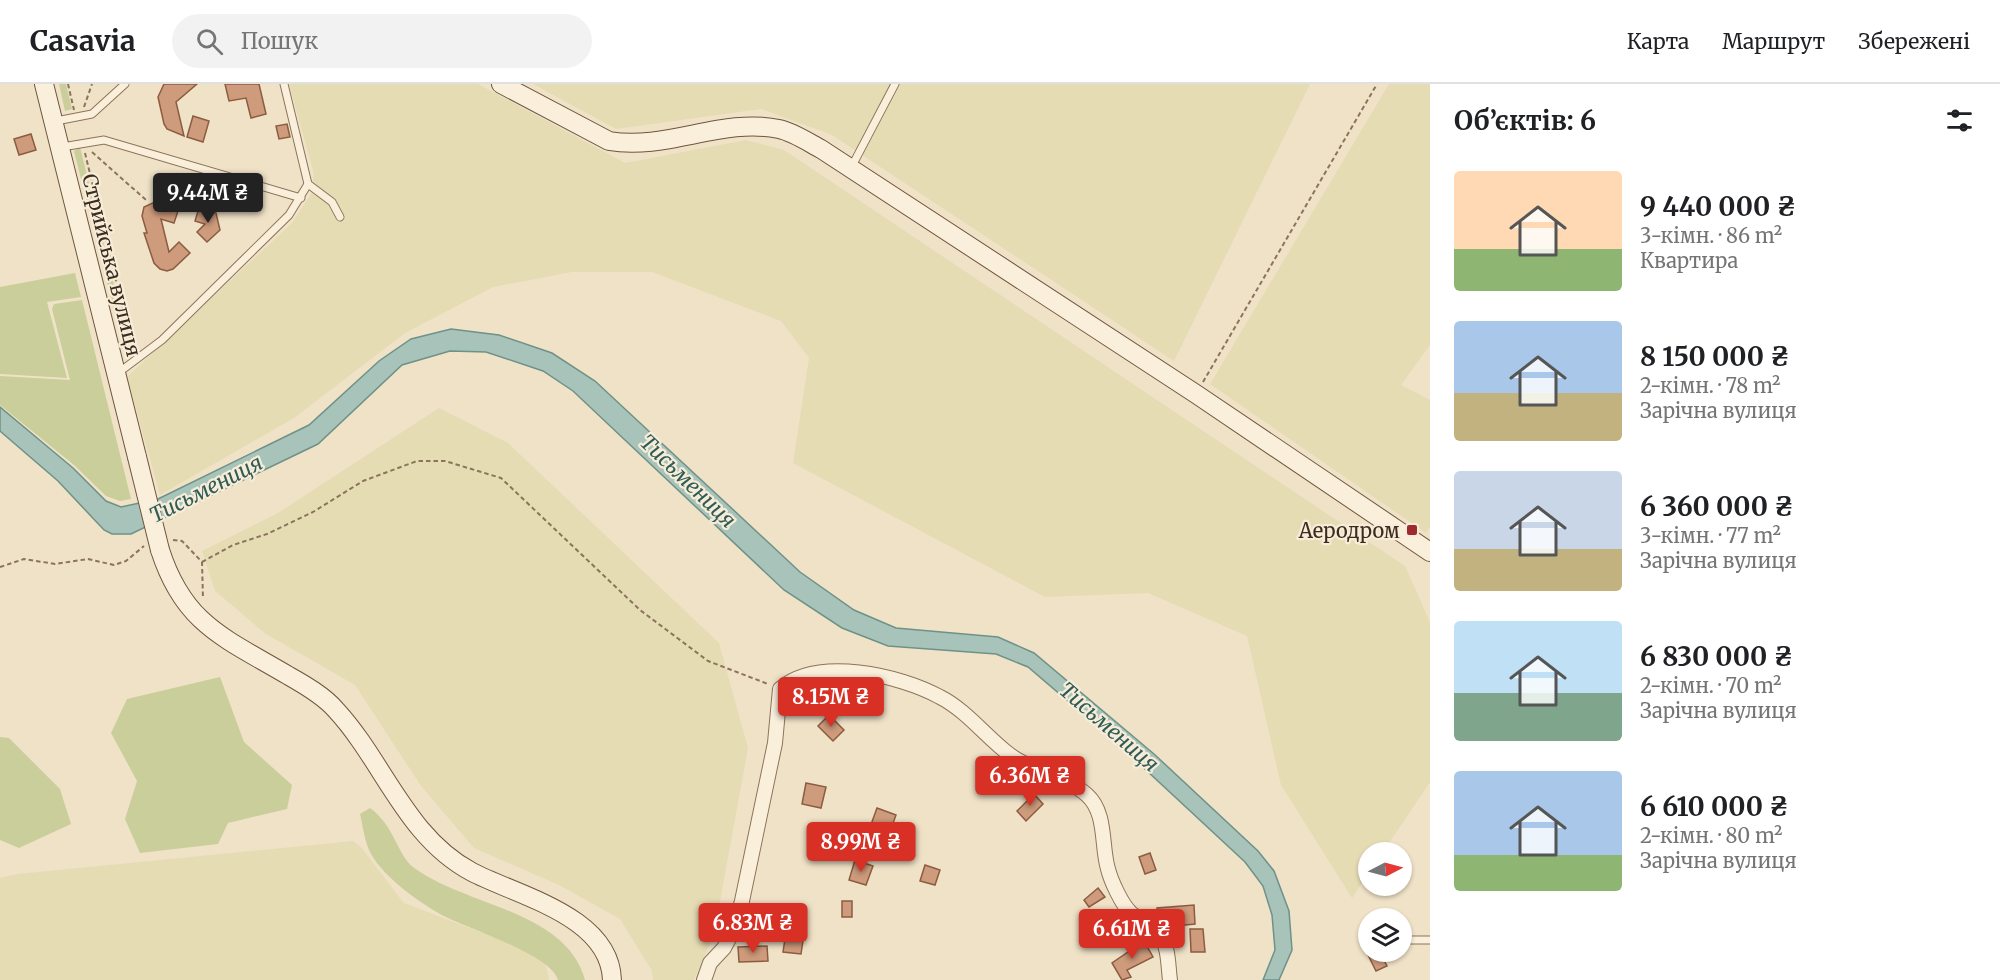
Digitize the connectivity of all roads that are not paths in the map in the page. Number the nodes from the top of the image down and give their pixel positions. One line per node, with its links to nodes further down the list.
1 (44, 84): 6 (main road, Стрийська вулиця)
2 (124, 84): 6 (lane)
3 (284, 84): 9 (lane)
4 (501, 84): 8 (main road)
5 (895, 84): 8 (lane)
6 (53, 121): 7 (main road, Стрийська вулиця)
7 (59, 147): 10 (lane); 12 (main road, Стрийська вулиця)
8 (850, 168): 13 (main road)
9 (308, 184): 10 (lane); 11 (lane)
10 (301, 198): 12 (lane)
11 (340, 217)
12 (117, 375): 16 (main road, Стрийська вулиця, bridge)
13 (1430, 552)
14 (1412, 939): 15 (lane)
15 (1430, 940)
16 (612, 980)
17 (704, 980): 18 (street)
18 (1170, 980)

